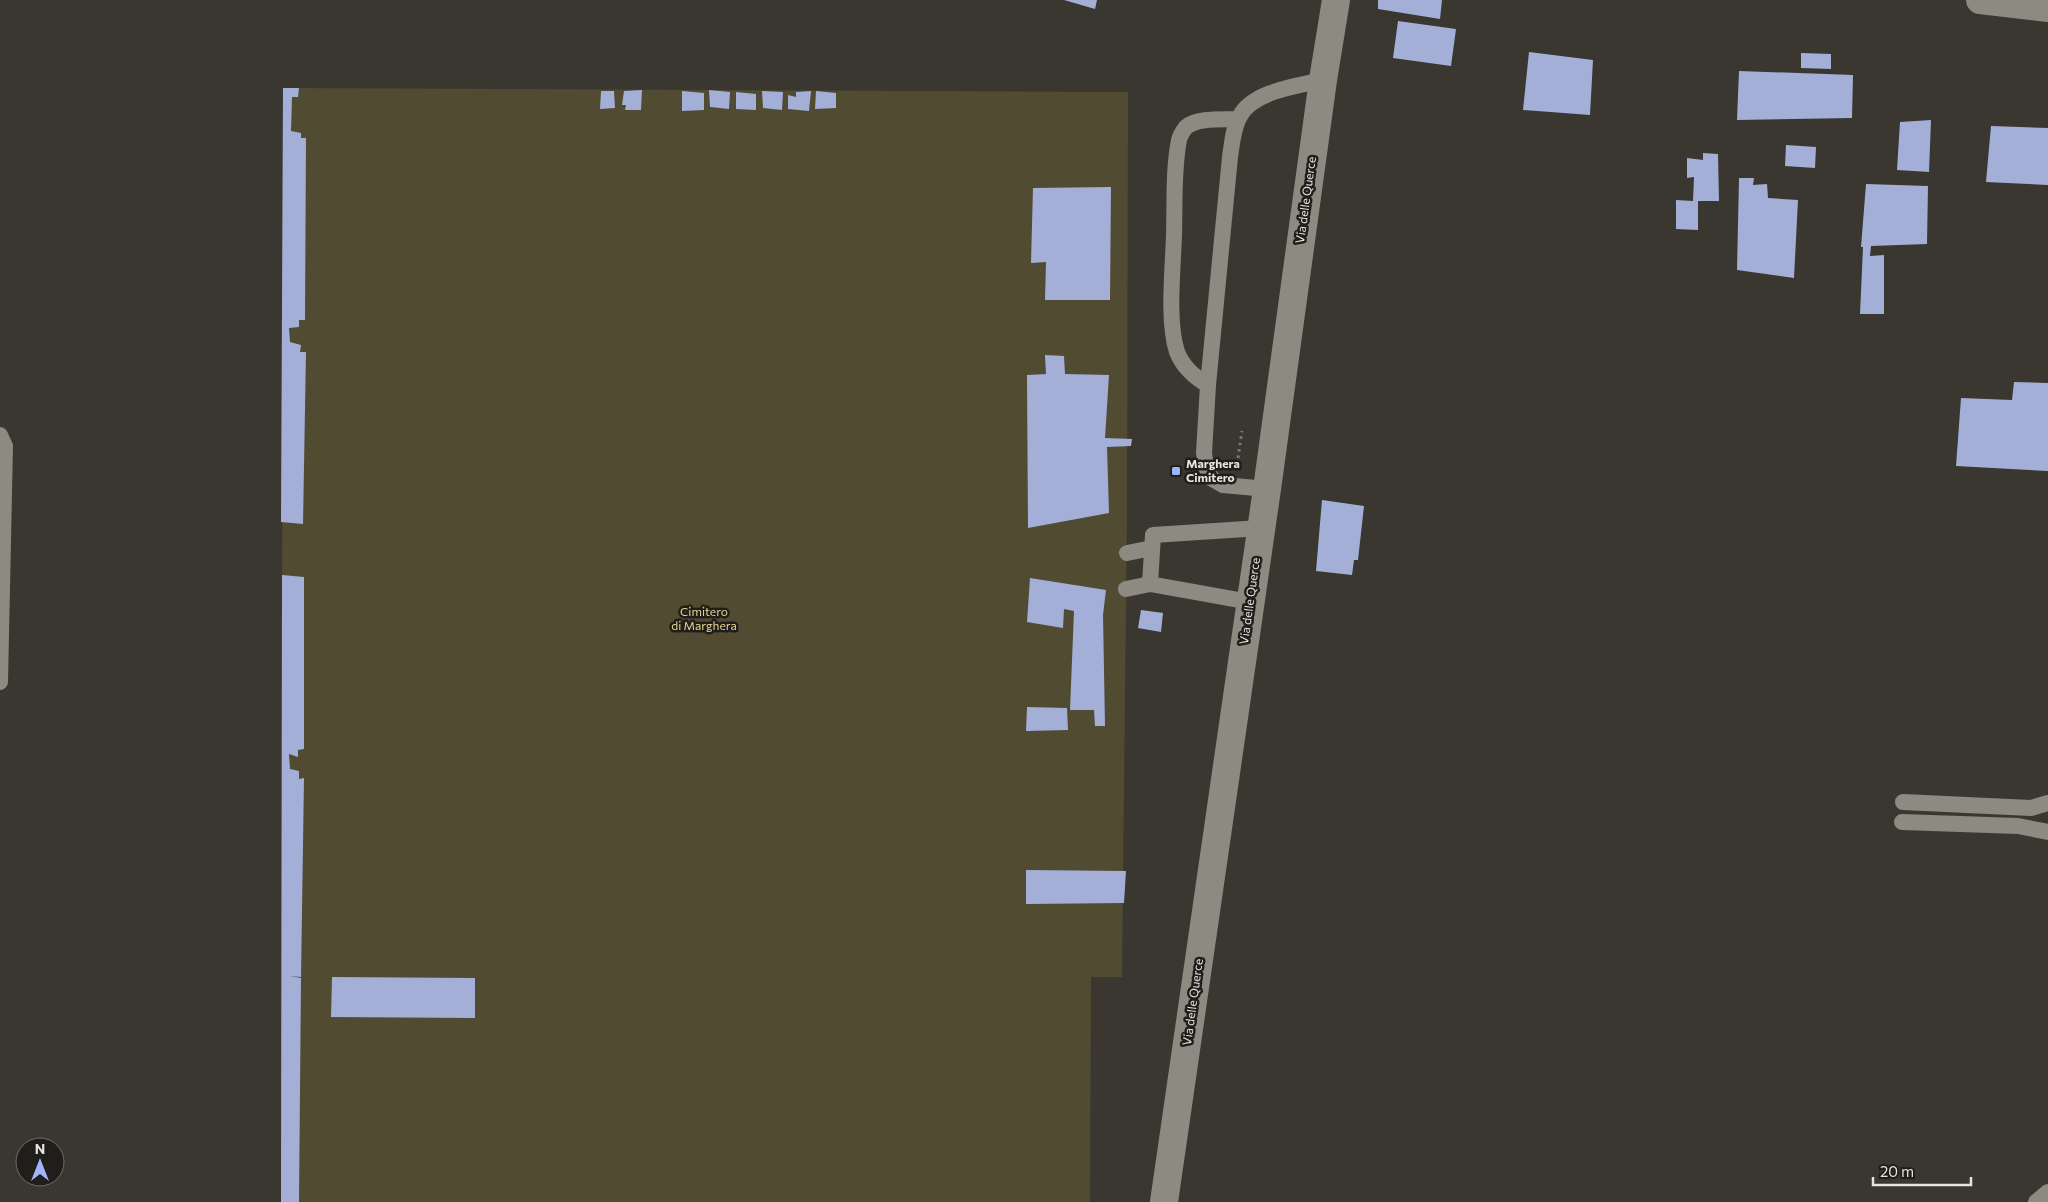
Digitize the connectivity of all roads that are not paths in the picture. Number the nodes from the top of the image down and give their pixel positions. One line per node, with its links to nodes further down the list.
1 (1336, 0): 4 (street, Via delle Querce)
2 (1980, 0): 3 (street)
3 (2048, 8)
4 (1323, 80): 5 (lane); 8 (street, Via delle Querce)
5 (1238, 119): 6 (lane); 6 (lane)
6 (1208, 385): 8 (lane)
7 (0, 435): 15 (lane)
8 (1267, 489): 9 (street, Via delle Querce)
9 (1261, 528): 10 (lane); 14 (street, Via delle Querce)
10 (1152, 548): 11 (lane); 12 (lane)
11 (1127, 553)
12 (1150, 584): 13 (lane); 14 (lane)
13 (1126, 588)
14 (1250, 602): 21 (street, Via delle Querce)
15 (0, 682)
16 (1903, 802): 17 (lane)
17 (2048, 804)
18 (1902, 822): 19 (lane)
19 (2048, 832)
20 (2048, 1192): 22 (lane)
21 (1164, 1202)
22 (2036, 1202)

